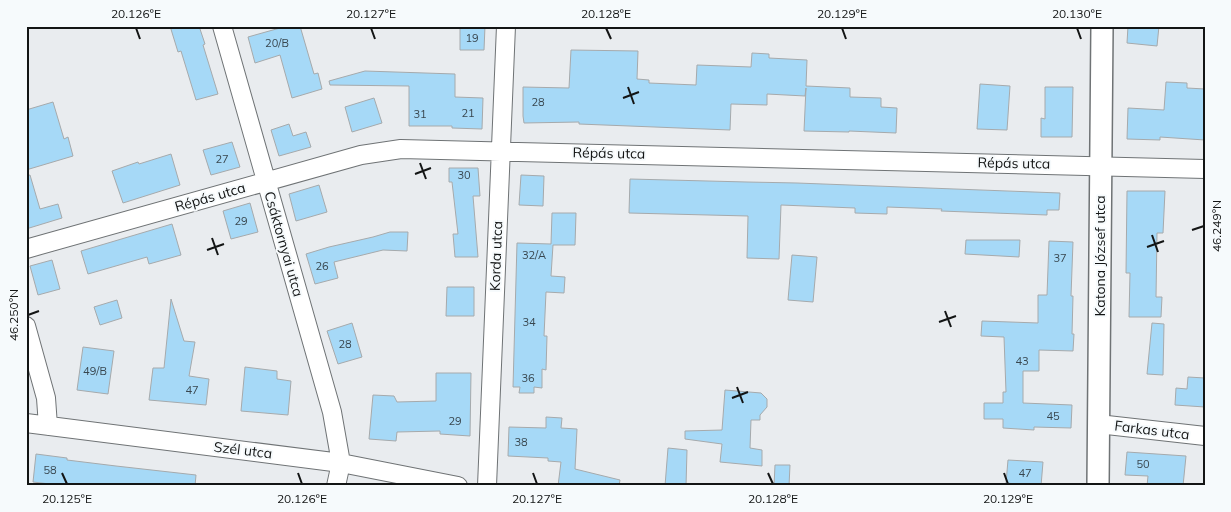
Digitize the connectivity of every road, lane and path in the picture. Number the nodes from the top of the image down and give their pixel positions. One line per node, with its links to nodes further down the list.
1 (222, 26): 7 (street, Csáktornyai utca)
2 (506, 26): 4 (street, Korda utca)
3 (1102, 26): 5 (street, Katona József utca)
4 (501, 151): 5 (street, Répás utca); 7 (street, Répás utca); 17 (street, Korda utca)
5 (1100, 165): 6 (street, Répás utca); 11 (street, Katona József utca)
6 (1205, 169)
7 (266, 181): 8 (street, Répás utca); 14 (street, Csáktornyai utca)
8 (26, 249)
9 (26, 326): 12 (street)
10 (26, 423): 12 (street, Szél utca)
11 (1098, 424): 13 (street, Farkas utca); 18 (street, Katona József utca)
12 (48, 426): 14 (street, Szél utca)
13 (1205, 436)
14 (341, 463): 15 (street); 16 (street, Szél utca)
15 (336, 486)
16 (458, 486)
17 (487, 486)
18 (1098, 486)

